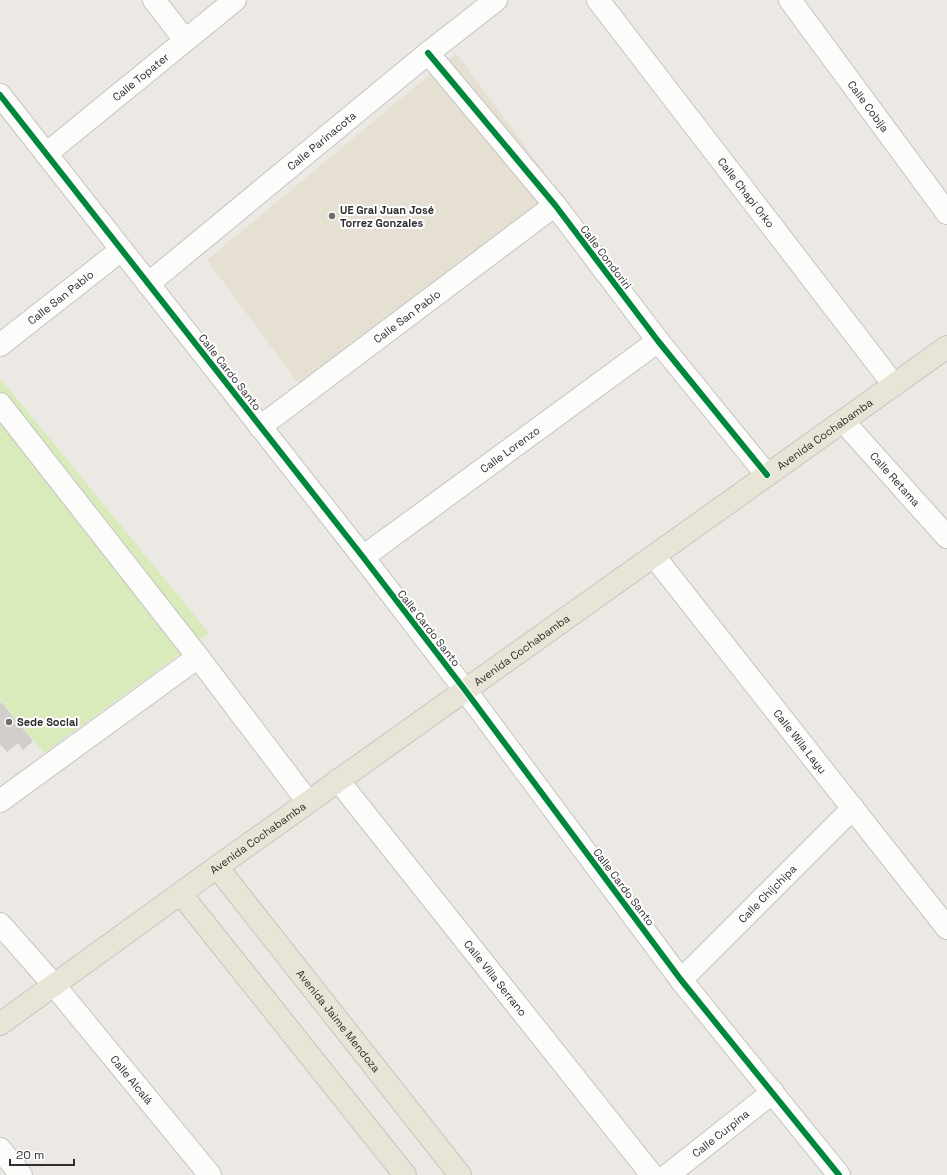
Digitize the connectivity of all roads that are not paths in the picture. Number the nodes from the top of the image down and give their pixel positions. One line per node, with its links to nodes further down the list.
1 (154, 0): 6 (street)
2 (235, 0): 6 (street, Calle Topater)
3 (496, 0): 7 (street, Calle Parinacota)
4 (598, 0): 17 (street, Calle Chapi Orko)
5 (790, 0): 11 (street, Calle Cobija)
6 (185, 40): 9 (street, Calle Topater)
7 (428, 53): 10 (street, Calle Condoriri); 13 (street, Calle Parinacota)
8 (4, 109): 9 (street, Calle Cardo Santo)
9 (46, 154): 12 (street, Calle Cardo Santo)
10 (555, 205): 14 (street, Calle Condoriri); 20 (street, Calle San Pablo)
11 (947, 213)
12 (121, 250): 13 (street, Calle Cardo Santo); 15 (street, Calle San Pablo)
13 (148, 284): 20 (street, Calle Cardo Santo)
14 (658, 341): 21 (street, Calle Condoriri); 24 (street, Calle Lorenzo)
15 (0, 345)
16 (947, 347): 17 (main road, Avenida Cochabamba)
17 (894, 385): 19 (main road, Avenida Cochabamba)
18 (0, 404): 25 (street)
19 (843, 421): 21 (main road, Avenida Cochabamba); 22 (street, Calle Retama)
20 (260, 427): 24 (street, Calle Cardo Santo)
21 (768, 475): 23 (main road, Avenida Cochabamba)
22 (947, 537)
23 (654, 556): 26 (main road, Avenida Cochabamba); 30 (street, Calle Wila Layu)
24 (363, 557): 26 (street, Calle Cardo Santo)
25 (198, 657): 28 (street); 29 (street)
26 (465, 690): 27 (main road, Avenida Cochabamba); 35 (street, Calle Cardo Santo)
27 (338, 780): 29 (main road, Avenida Cochabamba); 44 (street, Calle Villa Serrano)
28 (0, 801)
29 (308, 802): 31 (main road, Avenida Cochabamba)
30 (852, 808): 34 (street, Calle Wila Layu); 35 (street, Calle Chijchipa)
31 (217, 867): 32 (main road, Avenida Cochabamba); 43 (main road, Avenida Jaime Mendoza)
32 (181, 894): 36 (main road, Avenida Cochabamba); 42 (main road)
33 (0, 924): 36 (street, Calle Alcalá)
34 (947, 928)
35 (681, 980): 38 (street, Calle Cardo Santo)
36 (54, 985): 37 (main road, Avenida Cochabamba); 41 (street, Calle Alcalá)
37 (0, 1024)
38 (773, 1092): 45 (street, Calle Curpina); 46 (street, Calle Cardo Santo)
39 (0, 1149): 40 (street)
40 (20, 1175)
41 (210, 1175)
42 (405, 1175)
43 (460, 1175)
44 (652, 1175)
45 (668, 1175)
46 (839, 1175)

